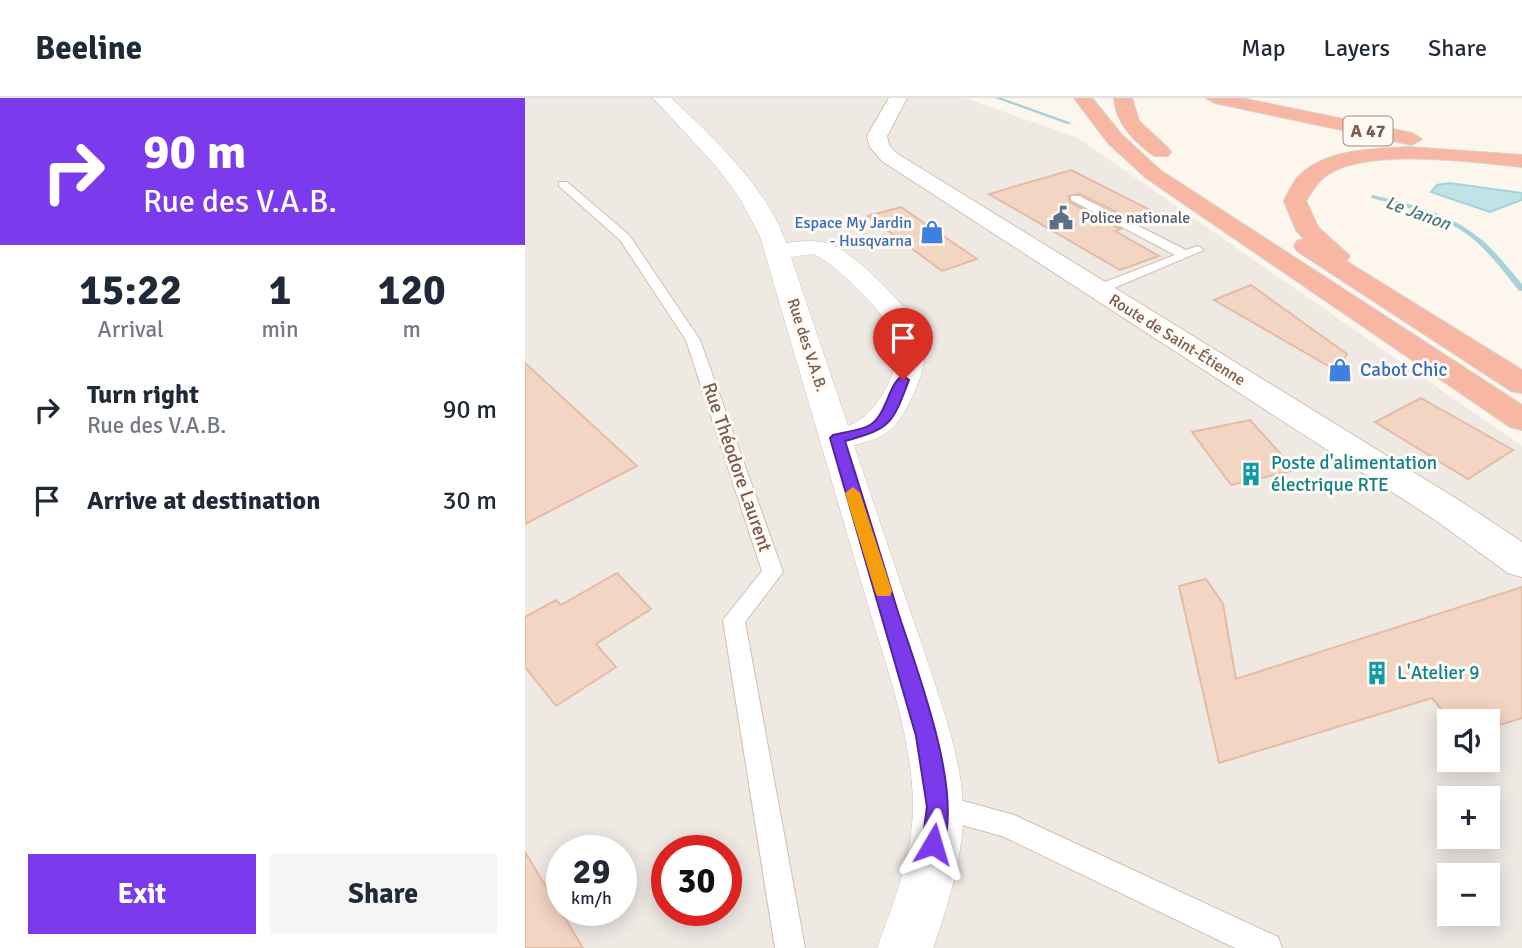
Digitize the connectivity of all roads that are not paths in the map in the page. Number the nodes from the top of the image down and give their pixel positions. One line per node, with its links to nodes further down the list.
1 (661, 98): 16 (street, Rue des V.A.B.)
2 (898, 98): 19 (street, Route de Saint-Étienne)
3 (1083, 98): 21 (highway)
4 (1123, 98): 11 (highway)
5 (1215, 98): 10 (highway, A 47)
6 (1251, 98): 8 (highway, A 47)
7 (1280, 98): 8 (highway)
8 (1338, 116): 9 (highway, A 47)
9 (1522, 148)
10 (1522, 159): 18 (highway)
11 (1178, 163)
12 (563, 184): 25 (lane, Rue Théodore Laurent)
13 (1075, 198): 17 (lane)
14 (1286, 234): 18 (highway)
15 (1198, 250): 17 (lane)
16 (777, 251): 22 (street, Rue des V.A.B.); 22 (street)
17 (1185, 255): 19 (lane)
18 (1373, 287): 20 (highway)
19 (1097, 290): 23 (street, Route de Saint-Étienne)
20 (1522, 384)
21 (1522, 420)
22 (838, 438): 24 (street, Rue des V.A.B.)
23 (1522, 562)
24 (938, 807): 26 (street, Rue des V.A.B.); 27 (lane)
25 (790, 948)
26 (905, 948)
27 (1267, 948)

